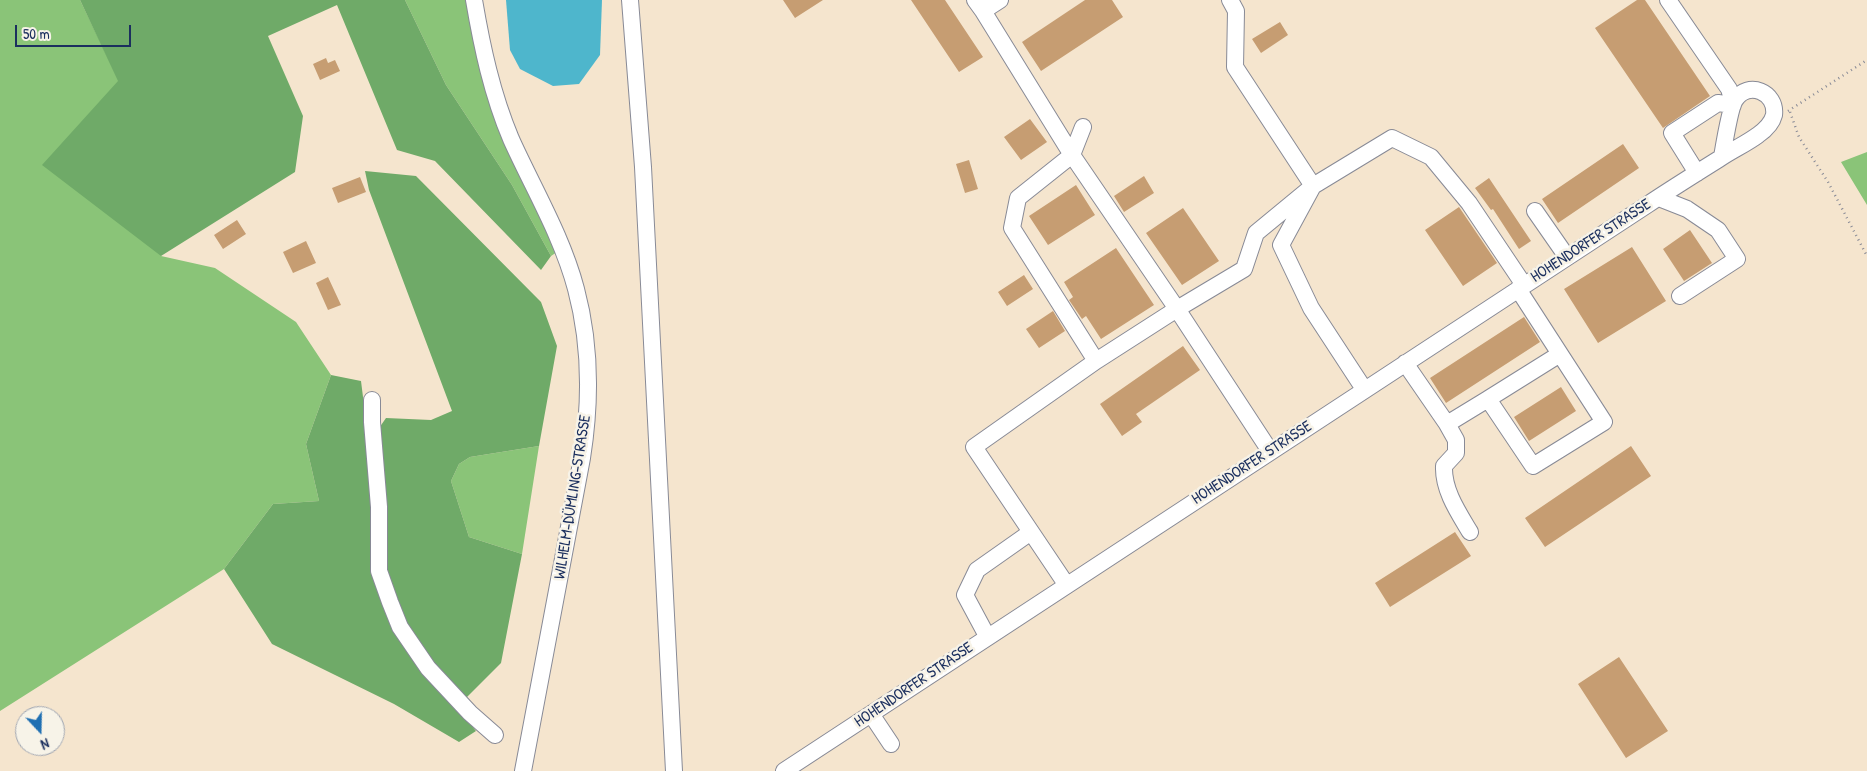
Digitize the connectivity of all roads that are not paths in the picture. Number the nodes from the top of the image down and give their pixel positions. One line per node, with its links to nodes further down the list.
1 (474, 0): 34 (street, WILHELM-DÜMLING-STRASSE)
2 (630, 0): 35 (street)
3 (1000, 0): 6 (street)
4 (1230, 0): 12 (street)
5 (1668, 0): 7 (street)
6 (979, 6): 9 (street)
7 (1733, 104): 10 (street); 10 (street, HOHENDORFER STRASSE); 11 (street)
8 (1083, 127): 9 (street)
9 (1072, 155): 18 (street); 20 (street)
10 (1722, 157): 11 (street, HOHENDORFER STRASSE)
11 (1697, 173): 13 (street, HOHENDORFER STRASSE)
12 (1313, 186): 16 (street); 18 (street); 22 (street)
13 (1658, 198): 15 (street, HOHENDORFER STRASSE); 17 (street)
14 (1535, 211): 15 (street)
15 (1567, 257): 16 (street, HOHENDORFER STRASSE)
16 (1521, 287): 19 (street); 21 (street, HOHENDORFER STRASSE)
17 (1680, 296)
18 (1177, 309): 20 (street); 26 (street)
19 (1560, 354): 23 (street); 23 (street)
20 (1096, 360): 27 (street)
21 (1405, 363): 22 (street, HOHENDORFER STRASSE); 25 (street)
22 (1364, 389): 26 (street, HOHENDORFER STRASSE)
23 (1488, 399): 25 (street)
24 (372, 400): 32 (street)
25 (1447, 424): 28 (street)
26 (1270, 451): 29 (street, HOHENDORFER STRASSE)
27 (1031, 532): 29 (street); 30 (street)
28 (1470, 532)
29 (1066, 584): 30 (street, HOHENDORFER STRASSE)
30 (987, 636): 31 (street, HOHENDORFER STRASSE)
31 (871, 714): 33 (street); 36 (street, HOHENDORFER STRASSE)
32 (495, 735)
33 (891, 744)
34 (523, 771)
35 (674, 771)
36 (784, 771)

